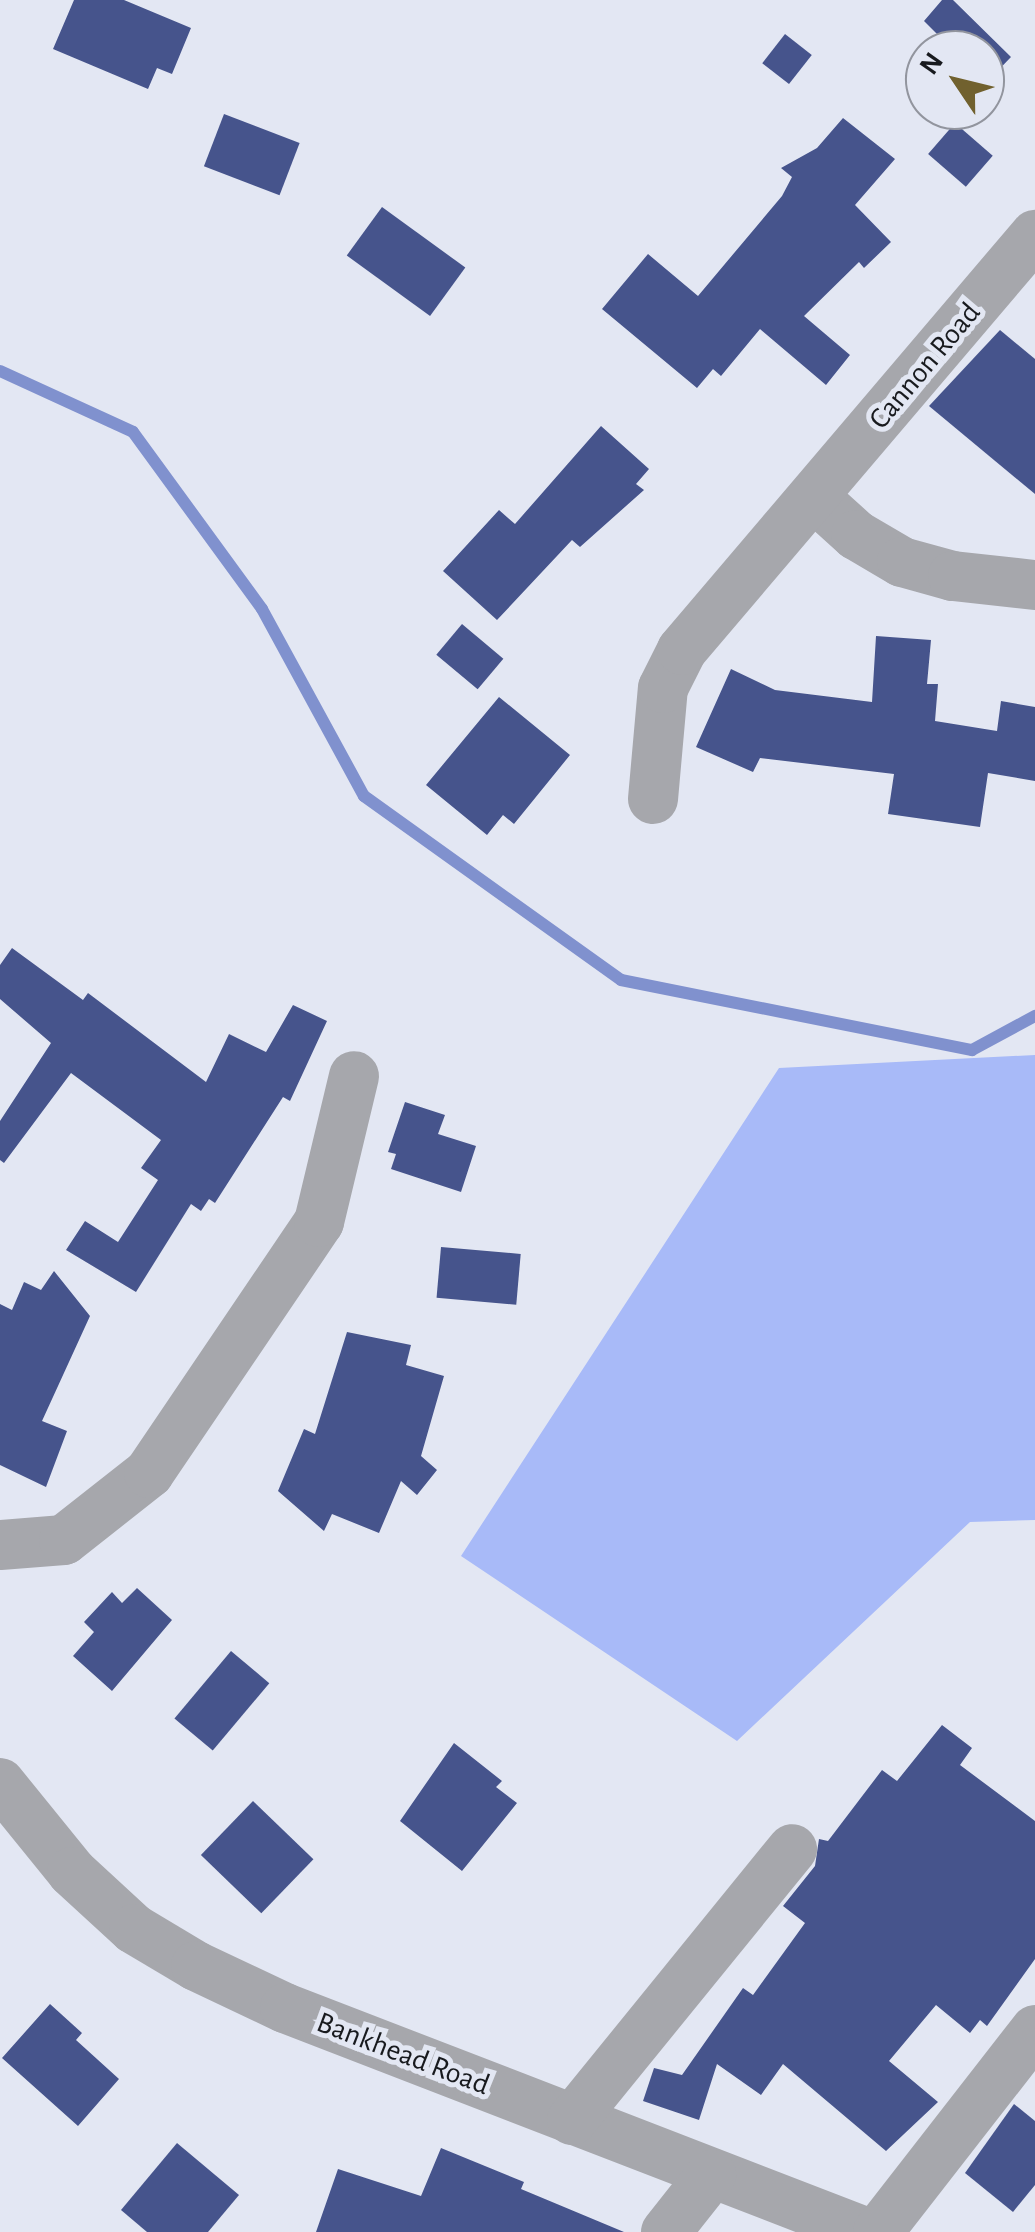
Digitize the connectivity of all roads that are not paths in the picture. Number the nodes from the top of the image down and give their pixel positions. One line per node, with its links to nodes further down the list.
1 (1035, 236): 2 (street, Cannon Road)
2 (814, 498): 3 (street); 4 (street, Cannon Road)
3 (1035, 585)
4 (653, 799)
5 (354, 1076): 6 (street)
6 (0, 1545)
7 (0, 1783): 10 (street, Bankhead Road)
8 (792, 1848): 10 (street)
9 (1035, 2030): 14 (street)
10 (572, 2120): 11 (street, Bankhead Road)
11 (711, 2175): 12 (street); 13 (street, Bankhead Road)
12 (666, 2232)
13 (865, 2232)
14 (878, 2232)

